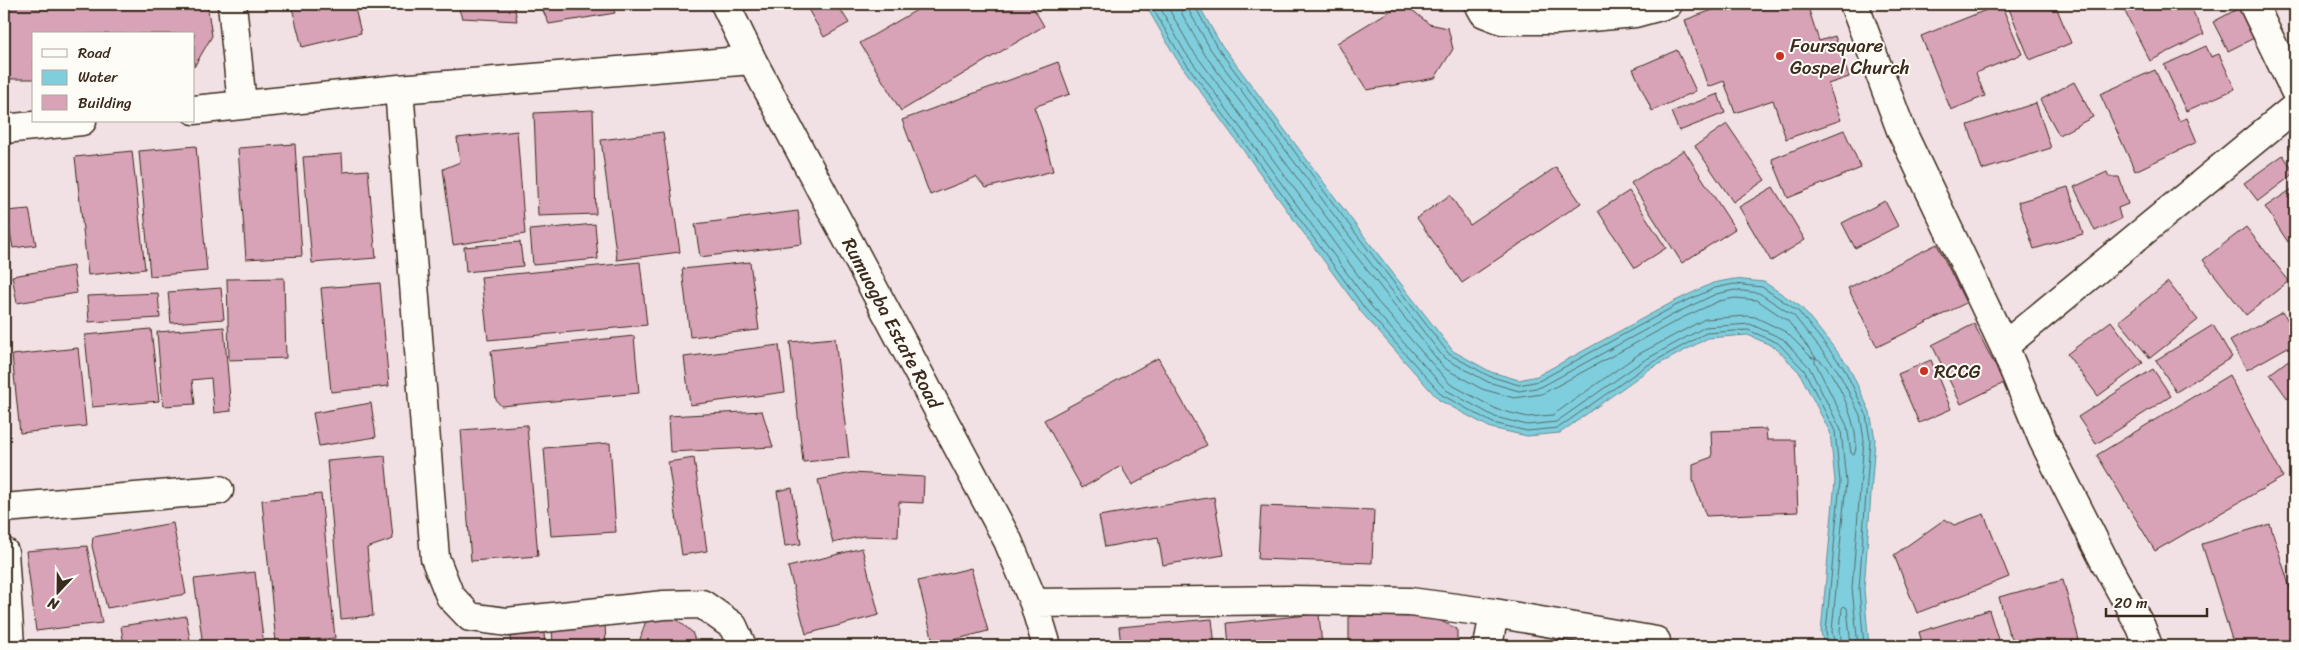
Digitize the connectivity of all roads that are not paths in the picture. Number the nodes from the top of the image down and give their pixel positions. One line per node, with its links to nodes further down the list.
1 (232, 4): 10 (street)
2 (725, 4): 7 (street, Rumuogba Estate Road)
3 (1479, 4): 4 (street)
4 (1668, 4)
5 (1854, 4): 15 (street)
6 (2253, 4): 9 (street)
7 (752, 60): 8 (street); 19 (street, Rumuogba Estate Road)
8 (399, 90): 10 (street); 23 (street)
9 (2295, 91)
10 (242, 105): 12 (street)
11 (2295, 107): 15 (street)
12 (195, 110)
13 (72, 122): 14 (street)
14 (4, 129)
15 (2004, 346): 26 (street)
16 (219, 490): 17 (street)
17 (4, 508)
18 (4, 552): 22 (street)
19 (1034, 603): 20 (street); 24 (street, Rumuogba Estate Road)
20 (1494, 613): 21 (street); 25 (street)
21 (1656, 641)
22 (10, 646)
23 (742, 646)
24 (1047, 646)
25 (1488, 646)
26 (2148, 646)

